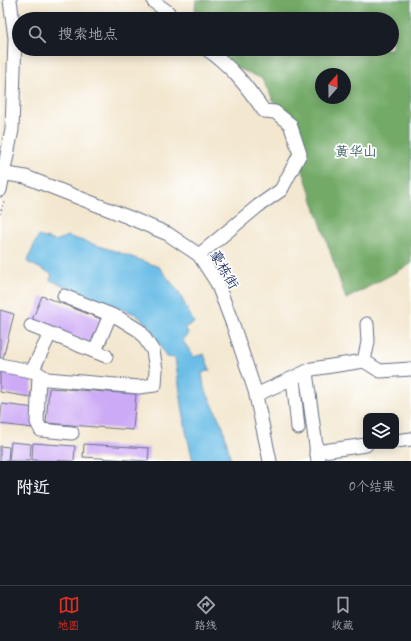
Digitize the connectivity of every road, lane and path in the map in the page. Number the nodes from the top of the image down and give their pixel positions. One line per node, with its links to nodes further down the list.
1 (1, 0): 8 (street)
2 (10, 0): 5 (street)
3 (154, 0): 4 (street)
4 (168, 12)
5 (12, 15)
6 (14, 56): 9 (street)
7 (217, 56): 12 (street)
8 (0, 160)
9 (2, 173): 10 (street); 12 (street, 豪栋街)
10 (3, 192): 11 (path)
11 (0, 214)
12 (200, 255): 24 (street, 豪栋街)
13 (64, 296): 14 (street)
14 (110, 315): 17 (street); 22 (street)
15 (367, 324): 18 (street)
16 (31, 326): 17 (street)
17 (50, 334): 22 (street)
18 (364, 361): 20 (street); 21 (street)
19 (0, 364): 22 (street)
20 (411, 368)
21 (306, 372): 23 (street); 30 (street)
22 (36, 373): 26 (street)
23 (293, 378): 24 (street); 25 (street)
24 (256, 395): 31 (street, 豪栋街)
25 (298, 428)
26 (72, 433)
27 (411, 439): 28 (street)
28 (399, 441)
29 (363, 446): 30 (street)
30 (317, 457)
31 (270, 461)

